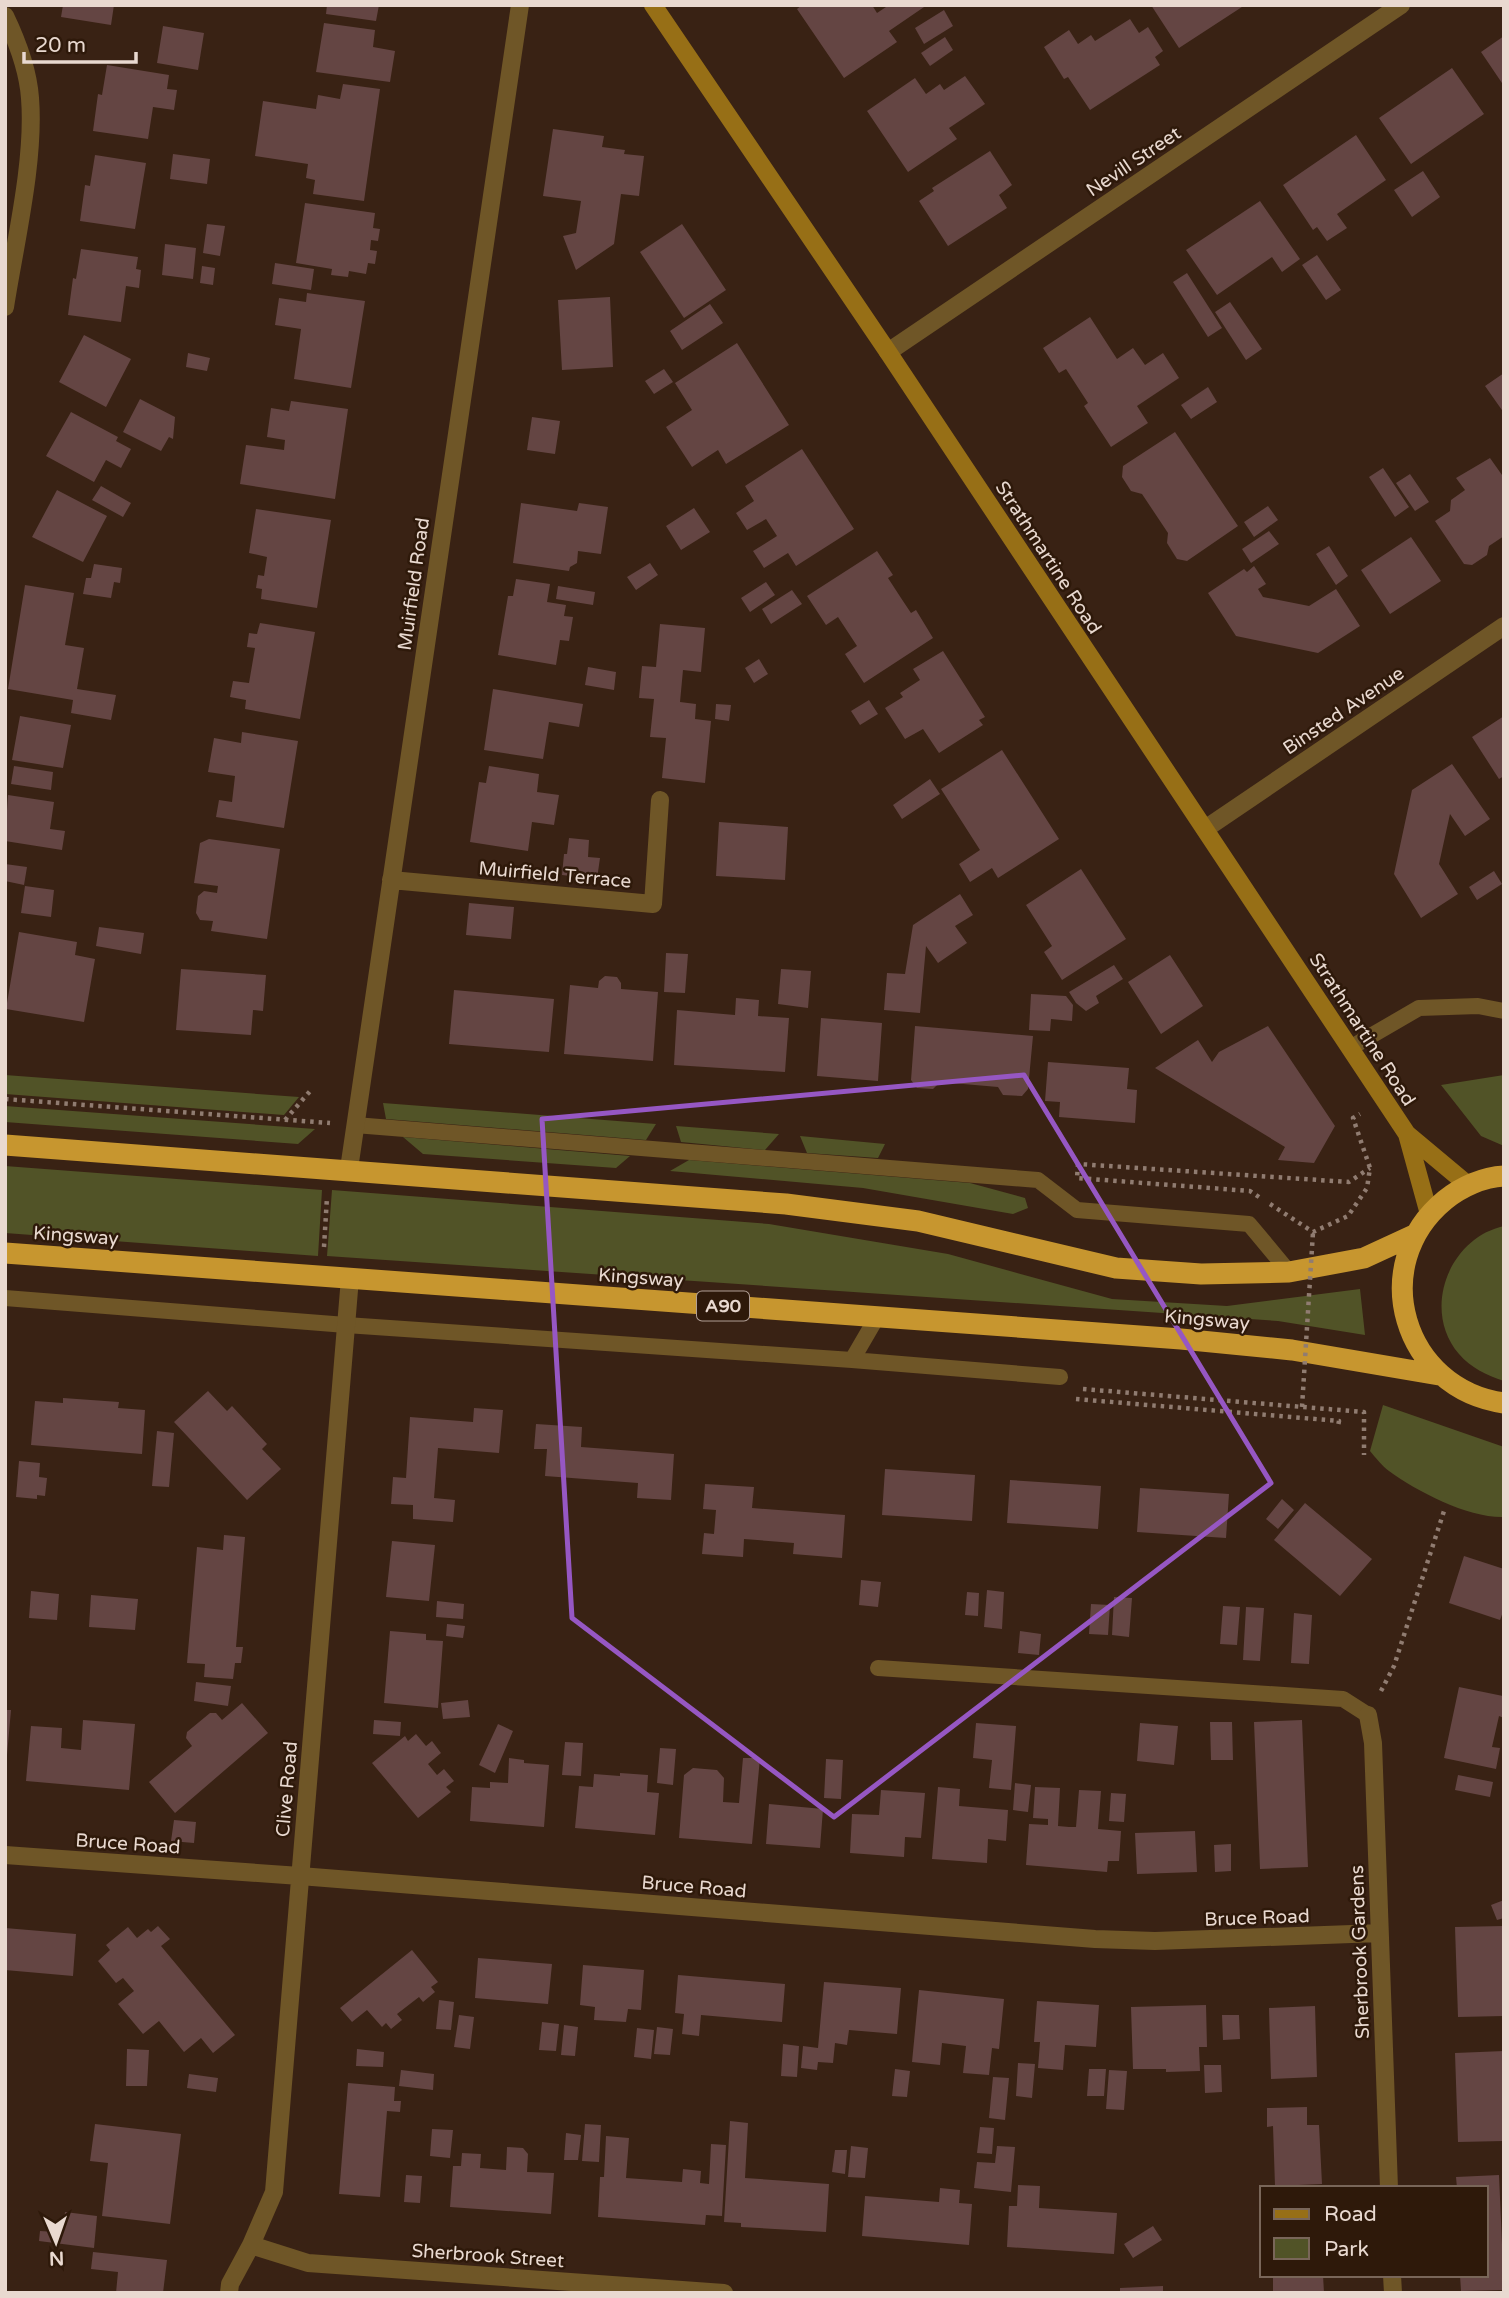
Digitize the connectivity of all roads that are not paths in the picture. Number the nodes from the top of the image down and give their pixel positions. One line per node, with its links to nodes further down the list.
1 (520, 5): 10 (street, Muirfield Road)
2 (653, 5): 6 (street, Strathmartine Road)
3 (1401, 5): 6 (street, Nevill Street)
4 (5, 16): 5 (street)
5 (5, 307)
6 (888, 352): 9 (street, Strathmartine Road)
7 (1504, 626): 9 (street, Binsted Avenue)
8 (660, 800): 10 (street, Muirfield Terrace)
9 (1205, 829): 12 (street, Strathmartine Road)
10 (391, 880): 13 (street, Muirfield Road)
11 (1504, 1011): 12 (lane)
12 (1350, 1048): 14 (street, Strathmartine Road)
13 (355, 1125): 16 (street, Muirfield Road); 22 (lane)
14 (1407, 1134): 18 (street, Strathmartine Road); 19 (street, Strathmartine Road)
15 (5, 1145): 16 (highway)
16 (339, 1169): 22 (highway)
17 (1504, 1176): 18 (highway)
18 (1468, 1185): 19 (highway)
19 (1429, 1214): 20 (highway)
20 (1416, 1234): 22 (highway); 28 (highway)
21 (5, 1253): 23 (highway, Kingsway / A90)
22 (1289, 1272)
23 (350, 1278): 25 (highway, Kingsway / A90); 26 (street, Clive Road)
24 (5, 1298): 26 (lane)
25 (877, 1317): 27 (lane); 28 (highway, Kingsway / A90)
26 (346, 1325): 27 (lane); 34 (street, Clive Road)
27 (852, 1360): 29 (lane)
28 (1439, 1375): 30 (highway, A90)
29 (1065, 1382)
30 (1504, 1403)
31 (878, 1668): 32 (lane)
32 (1368, 1715): 35 (street, Sherbrook Gardens)
33 (5, 1855): 34 (street, Bruce Road)
34 (300, 1876): 35 (street, Bruce Road); 37 (street, Clive Road)
35 (1379, 1933): 36 (street, Sherbrook Gardens)
36 (1389, 2186)
37 (251, 2245): 38 (street, Clive Road); 39 (street, Sherbrook Street)
38 (229, 2293)
39 (724, 2293)

